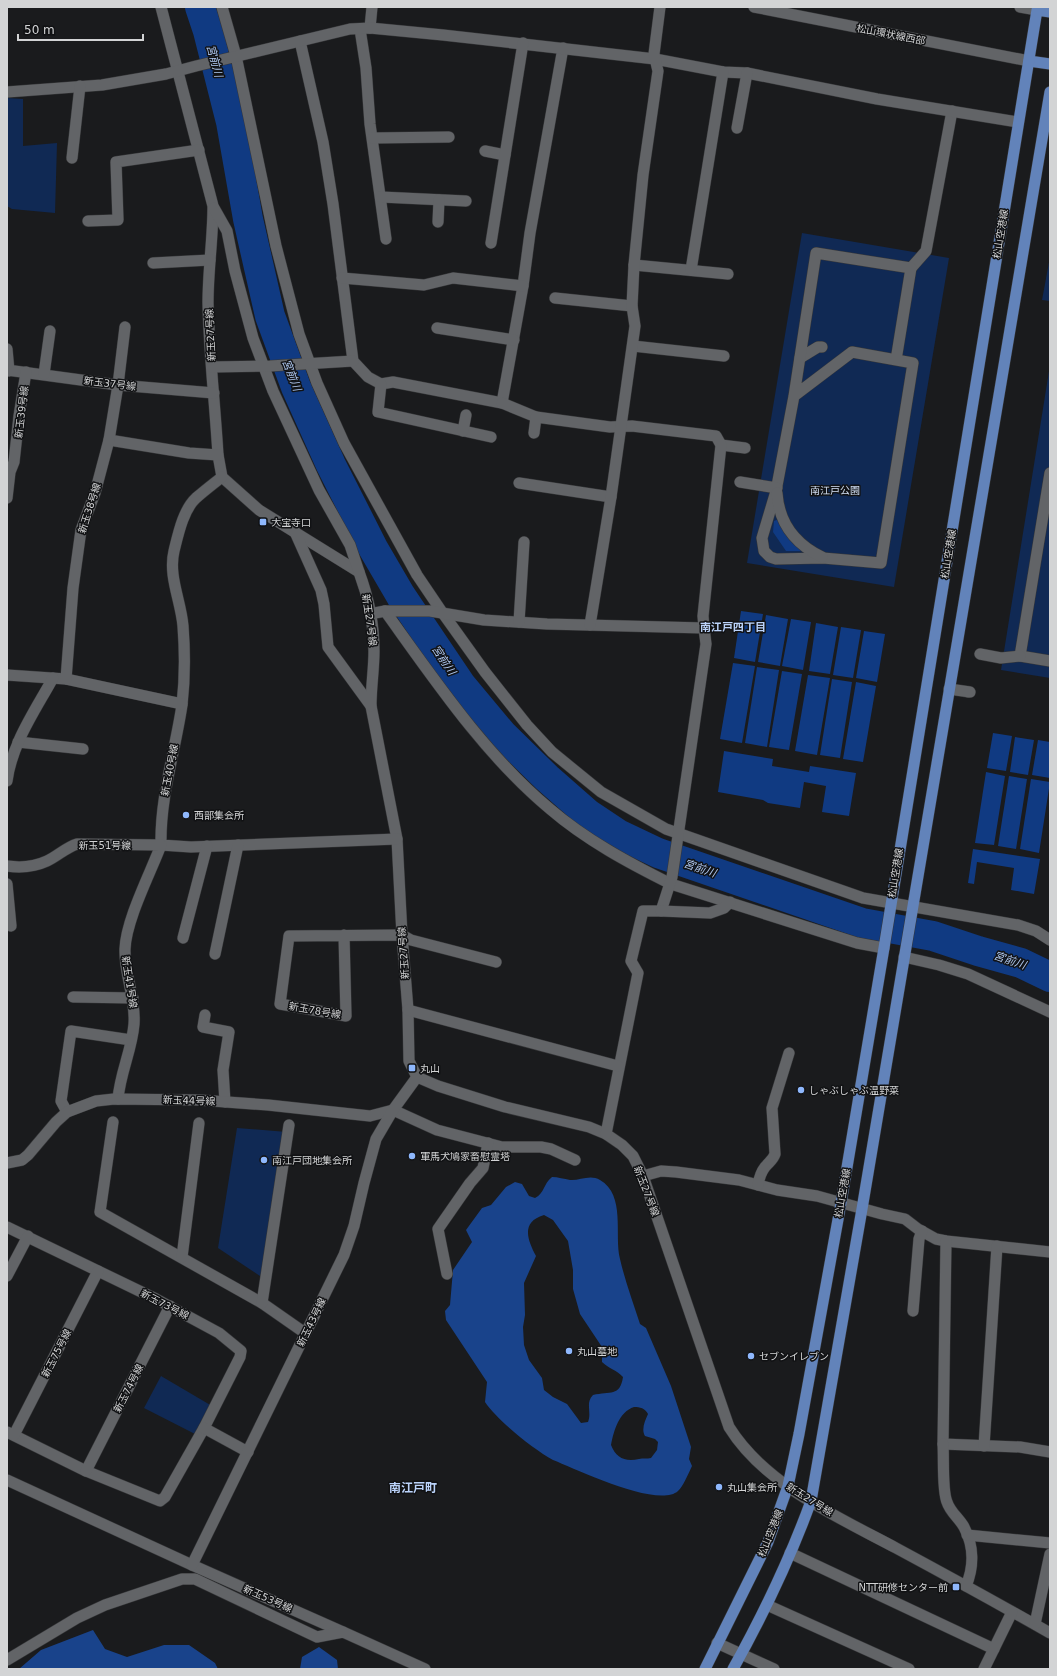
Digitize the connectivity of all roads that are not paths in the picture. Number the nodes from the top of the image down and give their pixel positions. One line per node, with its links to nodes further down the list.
1 (161, 7): 17 (street, 新玉27号線)
2 (222, 7): 13 (street)
3 (372, 7): 9 (street)
4 (660, 7): 14 (street)
5 (754, 7): 15 (street, 松山環状線西部)
6 (1020, 7): 7 (street)
7 (1038, 9): 8 (main road); 15 (main road, 松山空港線)
8 (1050, 12)
9 (365, 28): 10 (street); 11 (street); 28 (street)
10 (300, 41): 13 (street); 47 (street)
11 (523, 43): 12 (street); 31 (street)
12 (563, 48): 14 (street); 48 (street)
13 (233, 57): 17 (street); 64 (street)
14 (655, 59): 18 (street); 43 (street)
15 (1029, 61): 16 (main road); 24 (main road, 松山空港線)
16 (1050, 64)
17 (177, 72): 20 (street); 29 (street, 新玉27号線)
18 (723, 72): 19 (street); 45 (street)
19 (747, 73): 23 (street); 25 (street)
20 (80, 86): 21 (street); 32 (street)
21 (7, 92)
22 (1050, 92): 26 (main road)
23 (951, 116): 24 (street); 44 (street)
24 (1018, 122): 125 (main road, 松山空港線)
25 (737, 128)
26 (1047, 128): 108 (main road)
27 (449, 137): 28 (street)
28 (373, 138): 33 (street)
29 (199, 150): 36 (street, 新玉27号線); 37 (street)
30 (485, 152): 31 (street)
31 (505, 154): 40 (street)
32 (72, 158)
33 (381, 197): 34 (street); 39 (street)
34 (438, 200): 35 (street); 38 (street)
35 (466, 201)
36 (213, 206): 41 (street, 新玉27号線); 65 (street, 新玉27号線)
37 (88, 221)
38 (438, 222)
39 (386, 239)
40 (491, 243)
41 (210, 260): 42 (street); 66 (street, 新玉27号線)
42 (153, 262)
43 (634, 265): 45 (street); 50 (street)
44 (911, 268): 53 (street); 62 (street)
45 (691, 270): 46 (street)
46 (728, 274)
47 (342, 278): 48 (street); 63 (street)
48 (523, 286): 55 (street)
49 (555, 298): 50 (street)
50 (632, 306): 56 (street)
51 (124, 327): 71 (street, 新玉38号線)
52 (437, 328): 55 (street)
53 (805, 329): 61 (street); 61 (street)
54 (50, 331): 69 (street)
55 (514, 340): 74 (street)
56 (633, 346): 60 (street); 77 (street)
57 (7, 349): 67 (street)
58 (840, 350): 59 (street)
59 (852, 352): 62 (street); 73 (street)
60 (724, 356)
61 (800, 358): 73 (street)
62 (896, 360): 94 (street)
63 (353, 361): 64 (street); 70 (street)
64 (308, 364): 65 (street); 97 (street)
65 (267, 366): 66 (street); 95 (street, 新玉27号線)
66 (212, 367): 72 (street, 新玉27号線)
67 (8, 370): 68 (street, 新玉37号線)
68 (26, 372): 69 (street, 新玉37号線); 91 (street, 新玉39号線)
69 (44, 374): 71 (street, 新玉37号線)
70 (381, 384): 74 (street); 78 (street)
71 (118, 385): 72 (street, 新玉37号線); 81 (street, 新玉38号線)
72 (214, 393): 84 (street, 新玉27号線)
73 (794, 396): 89 (street)
74 (502, 403): 76 (street)
75 (466, 415): 78 (street)
76 (536, 417): 77 (street); 79 (street)
77 (620, 426): 82 (street); 90 (street)
78 (463, 431): 80 (street)
79 (534, 433)
80 (491, 437)
81 (109, 440): 84 (street); 107 (street, 新玉38号線)
82 (721, 445): 83 (street); 101 (street)
83 (745, 448)
84 (218, 455): 86 (street, 新玉27号線)
85 (1050, 473): 103 (street)
86 (222, 477): 92 (street); 110 (street, 新玉40号線)
87 (740, 482): 89 (street)
88 (519, 484): 90 (street)
89 (777, 489): 94 (street); 94 (street)
90 (611, 497): 100 (street)
91 (7, 498)
92 (295, 532): 95 (street); 111 (street)
93 (524, 542): 99 (street)
94 (823, 558)
95 (359, 572): 98 (street, 新玉27号線)
96 (385, 611): 97 (street); 98 (street); 121 (street)
97 (436, 612): 99 (street); 115 (street)
98 (370, 614): 111 (street, 新玉27号線)
99 (519, 622): 100 (street)
100 (590, 625): 101 (street)
101 (704, 628): 115 (street)
102 (980, 654): 103 (street)
103 (1020, 656): 104 (street)
104 (1050, 661)
105 (7, 675): 106 (street)
106 (53, 678): 107 (street); 112 (street)
107 (66, 679): 110 (street)
108 (949, 689): 109 (street); 124 (main road)
109 (968, 692)
110 (182, 704): 117 (street, 新玉40号線)
111 (370, 706): 116 (street, 新玉27号線)
112 (18, 742): 113 (street); 114 (street)
113 (83, 749)
114 (8, 775)
115 (679, 834): 121 (street); 125 (street)
116 (397, 839): 119 (street); 129 (street, 新玉27号線)
117 (161, 846): 118 (street); 120 (street, 新玉51号線); 137 (street, 新玉41号線)
118 (206, 846): 119 (street); 130 (street)
119 (238, 846): 133 (street)
120 (7, 866)
121 (672, 881): 123 (street); 126 (street)
122 (7, 884): 127 (street)
123 (730, 902): 126 (street); 132 (street)
124 (913, 907): 125 (street); 131 (street); 134 (main road)
125 (890, 908): 132 (main road, 松山空港線)
126 (661, 912): 143 (street)
127 (11, 926)
128 (344, 935): 128 (street, 新玉78号線); 129 (street, 新玉78号線)
129 (402, 935): 135 (street); 138 (street, 新玉27号線)
130 (183, 938)
131 (1050, 940)
132 (884, 946): 158 (main road, 松山空港線)
133 (215, 954)
134 (905, 954): 139 (street); 159 (main road)
135 (496, 962)
136 (73, 997): 137 (street)
137 (133, 998): 141 (street, 新玉41号線)
138 (408, 1010): 143 (street); 144 (street, 新玉27号線)
139 (1050, 1012)
140 (205, 1014): 146 (street)
141 (131, 1040): 145 (street, 新玉41号線); 148 (street)
142 (789, 1053): 157 (street)
143 (618, 1066): 152 (street)
144 (417, 1077): 147 (street, 新玉43号線); 152 (street, 新玉27号線)
145 (118, 1099): 146 (street, 新玉44号線); 148 (street, 新玉44号線)
146 (225, 1102): 147 (street, 新玉44号線)
147 (393, 1110): 153 (street); 173 (street, 新玉43号線)
148 (67, 1112): 155 (street, 新玉44号線)
149 (113, 1122): 166 (street)
150 (199, 1124): 166 (street)
151 (289, 1125): 170 (street)
152 (606, 1134): 156 (street, 新玉27号線)
153 (488, 1143): 154 (street); 168 (street)
154 (575, 1160)
155 (7, 1163)
156 (643, 1176): 157 (street); 182 (street, 新玉27号線)
157 (758, 1185): 158 (street)
158 (841, 1203): 159 (street); 182 (main road, 松山空港線)
159 (862, 1209): 161 (street); 183 (main road)
160 (7, 1228): 162 (street, 新玉73号線)
161 (922, 1231): 163 (street); 172 (street)
162 (28, 1236): 167 (street, 新玉73号線); 169 (street)
163 (946, 1241): 164 (street); 176 (street)
164 (997, 1246): 165 (street); 177 (street)
165 (1050, 1252)
166 (182, 1257): 170 (street)
167 (98, 1272): 171 (street, 新玉73号線); 175 (street, 新玉75号線)
168 (447, 1274)
169 (7, 1276)
170 (262, 1303): 173 (street)
171 (170, 1306): 174 (street, 新玉73号線); 180 (street, 新玉74号線)
172 (913, 1311)
173 (305, 1333): 178 (street, 新玉43号線)
174 (204, 1428): 178 (street); 180 (street, 新玉73号線)
175 (11, 1434): 180 (street, 新玉73号線)
176 (943, 1444): 177 (street); 184 (street)
177 (984, 1446): 179 (street)
178 (248, 1452): 188 (street, 新玉43号線)
179 (1050, 1452)
180 (86, 1471)
181 (7, 1480): 188 (street, 新玉53号線)
182 (788, 1486): 183 (street, 新玉27号線); 195 (main road, 松山空港線)
183 (811, 1501): 186 (main road); 189 (street, 新玉27号線)
184 (967, 1535): 185 (street); 189 (street)
185 (1050, 1543)
186 (790, 1553): 190 (main road); 196 (street)
187 (1050, 1554): 192 (street)
188 (192, 1565): 193 (street, 新玉53号線)
189 (966, 1586): 191 (street, 新玉27号線)
190 (767, 1605): 197 (main road); 203 (street)
191 (1012, 1612): 192 (street, 新玉27号線); 196 (street)
192 (1034, 1624): 194 (street, 新玉27号線)
193 (343, 1632): 198 (street); 199 (street, 新玉53号線)
194 (1050, 1632)
195 (717, 1643): 197 (street); 200 (main road, 松山空港線)
196 (994, 1649): 204 (street)
197 (741, 1655): 201 (main road); 202 (street)
198 (7, 1660)
199 (425, 1669)
200 (704, 1669)
201 (733, 1669)
202 (774, 1669)
203 (909, 1669)
204 (984, 1669)

